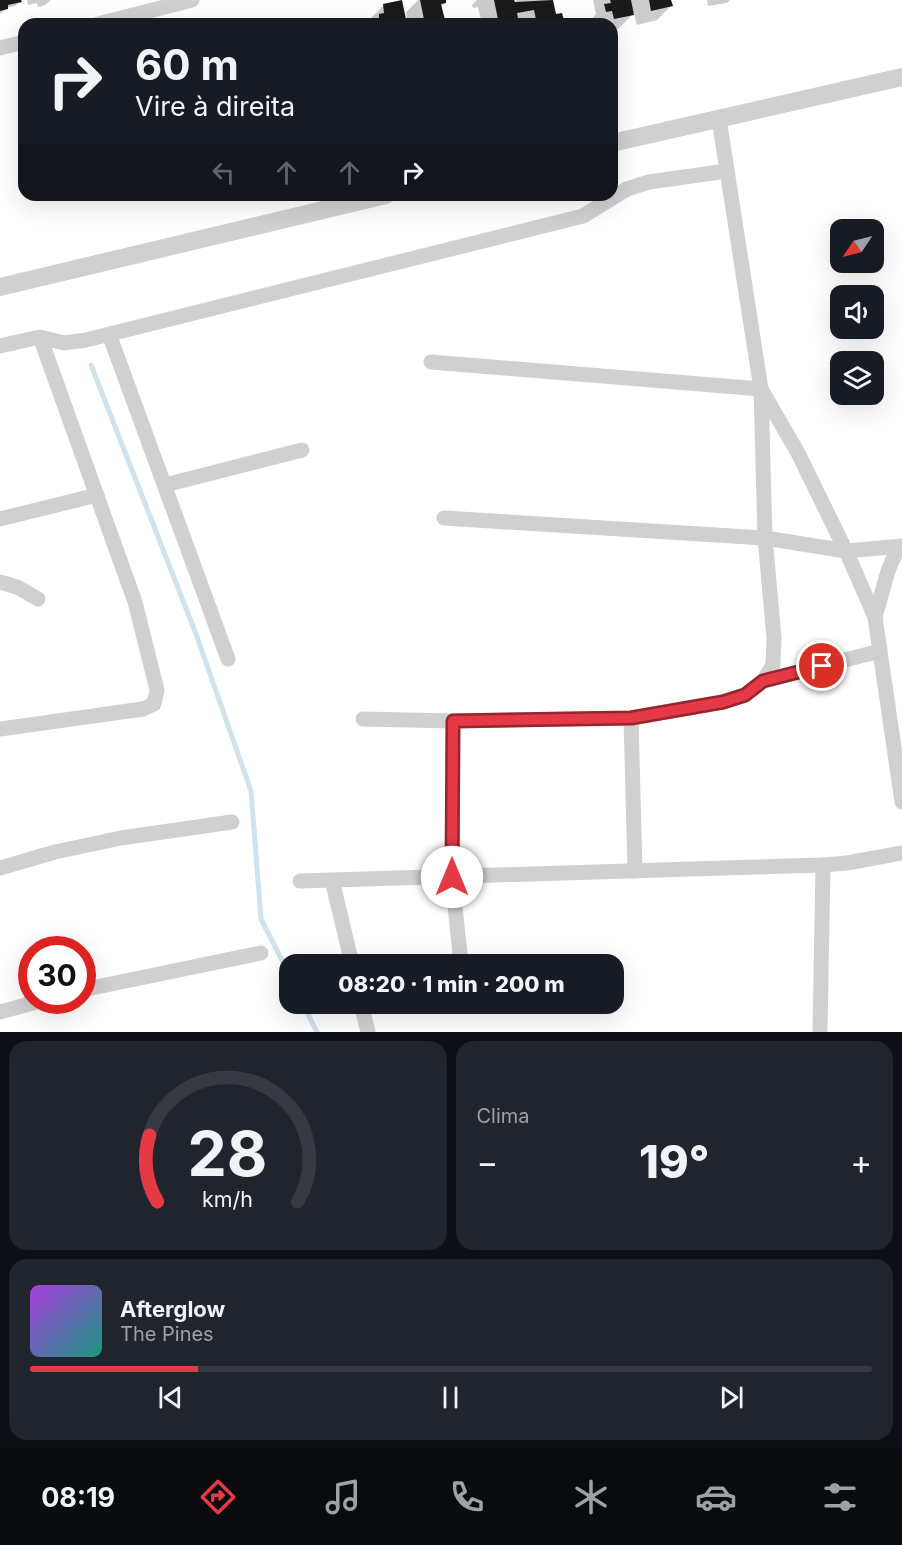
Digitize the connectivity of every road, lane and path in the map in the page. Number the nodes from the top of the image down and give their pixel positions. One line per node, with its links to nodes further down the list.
1 (192, 0): 2 (street)
2 (122, 18)
3 (18, 44): 4 (street)
4 (0, 48)
5 (902, 76): 6 (street)
6 (719, 119): 7 (street); 8 (street)
7 (618, 142)
8 (727, 171): 9 (street); 17 (street)
9 (618, 195)
10 (361, 201): 12 (street)
11 (607, 201): 13 (street)
12 (0, 287)
13 (110, 334): 14 (street); 19 (street)
14 (40, 337): 15 (street); 20 (street)
15 (0, 346)
16 (431, 362): 17 (street)
17 (761, 389): 23 (street); 25 (street)
18 (302, 450): 19 (street)
19 (165, 485): 30 (street)
20 (96, 495): 22 (street); 35 (street)
21 (444, 518): 23 (street)
22 (0, 519)
23 (765, 538): 25 (street); 31 (street)
24 (900, 546): 25 (street); 28 (street)
25 (846, 551): 28 (street)
26 (0, 582): 27 (street)
27 (38, 599)
28 (875, 617): 29 (street)
29 (880, 651): 31 (street); 36 (street)
30 (228, 659)
31 (763, 681): 32 (street)
32 (631, 718): 34 (street); 41 (street)
33 (363, 719): 34 (street)
34 (453, 721): 42 (street)
35 (0, 729)
36 (902, 802)
37 (232, 822): 40 (street)
38 (902, 853): 39 (street)
39 (823, 865): 41 (street); 53 (street)
40 (0, 868)
41 (635, 871): 42 (street)
42 (452, 877): 43 (street); 47 (street)
43 (332, 880): 44 (street); 46 (street)
44 (300, 881)
45 (261, 953): 48 (street)
46 (350, 954)
47 (460, 954)
48 (96, 987)
49 (18, 1007): 50 (street)
50 (0, 1012)
51 (364, 1014): 52 (street)
52 (368, 1032)
53 (820, 1032)

